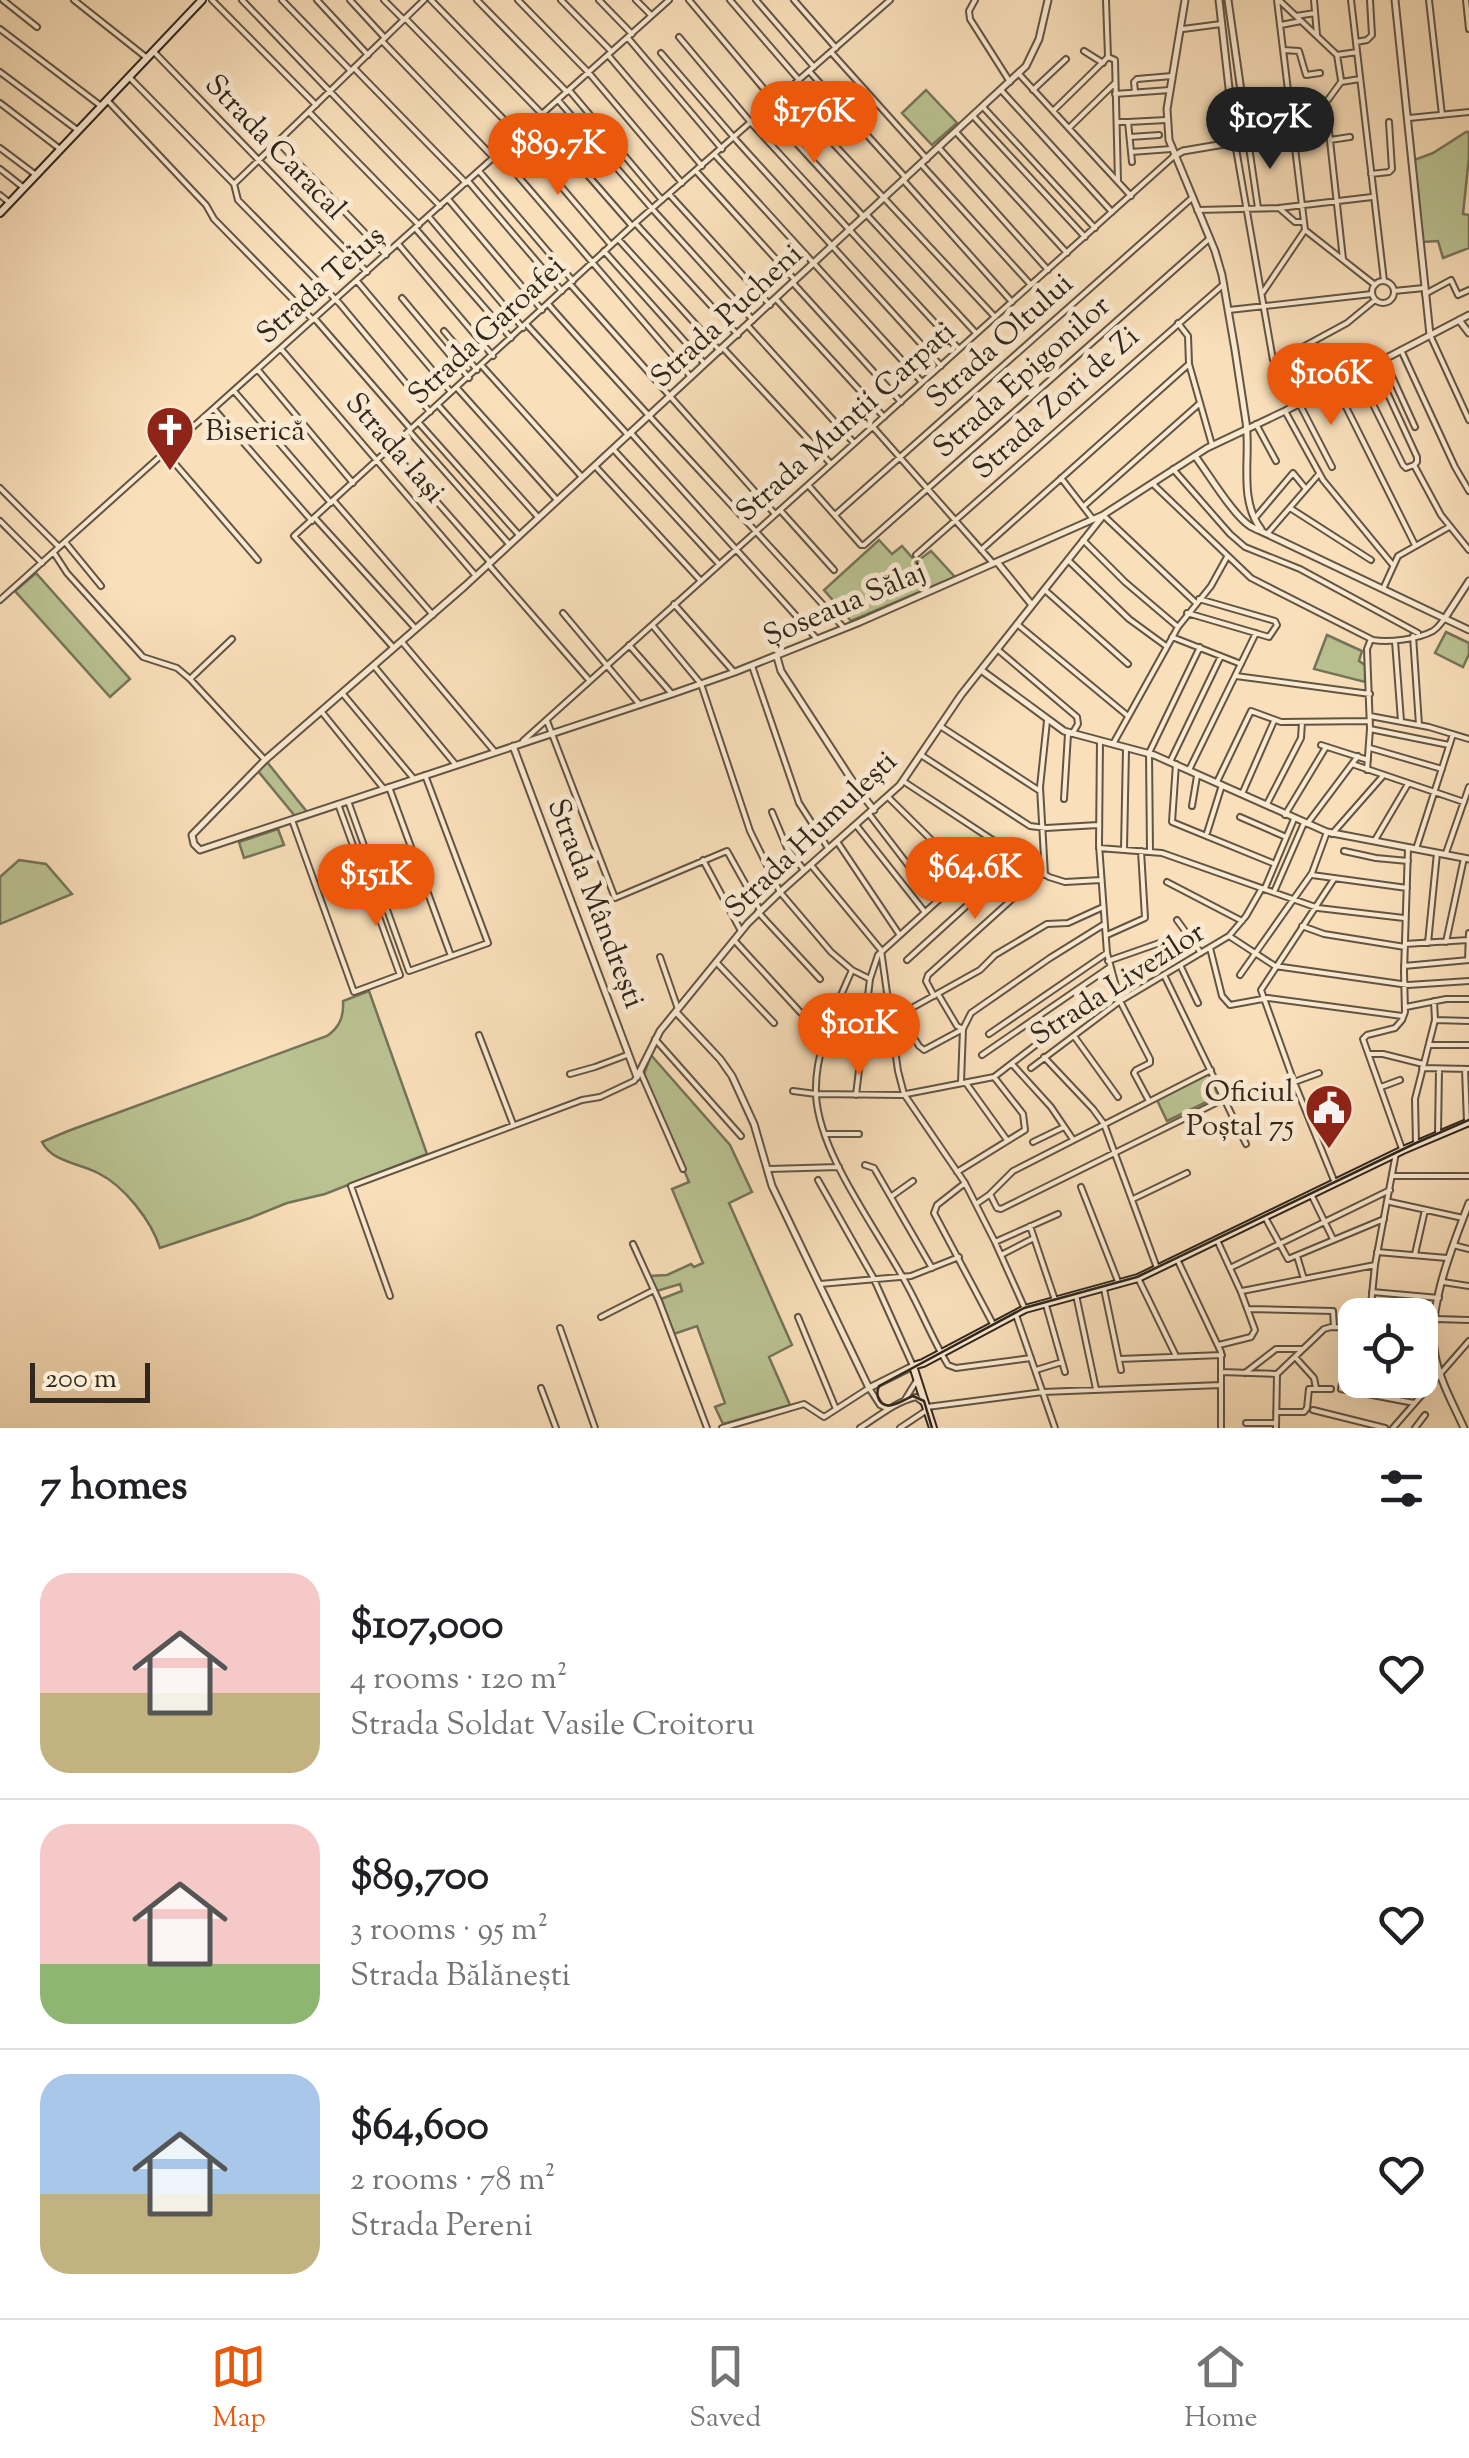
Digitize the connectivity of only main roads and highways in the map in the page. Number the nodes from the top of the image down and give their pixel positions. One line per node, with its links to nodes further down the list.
1 (202, 0): 2 (main road)
2 (0, 213)
3 (1468, 1122): 4 (main road)
4 (923, 1363): 5 (main road); 5 (main road)
5 (918, 1378): 6 (main road)
6 (933, 1428)

